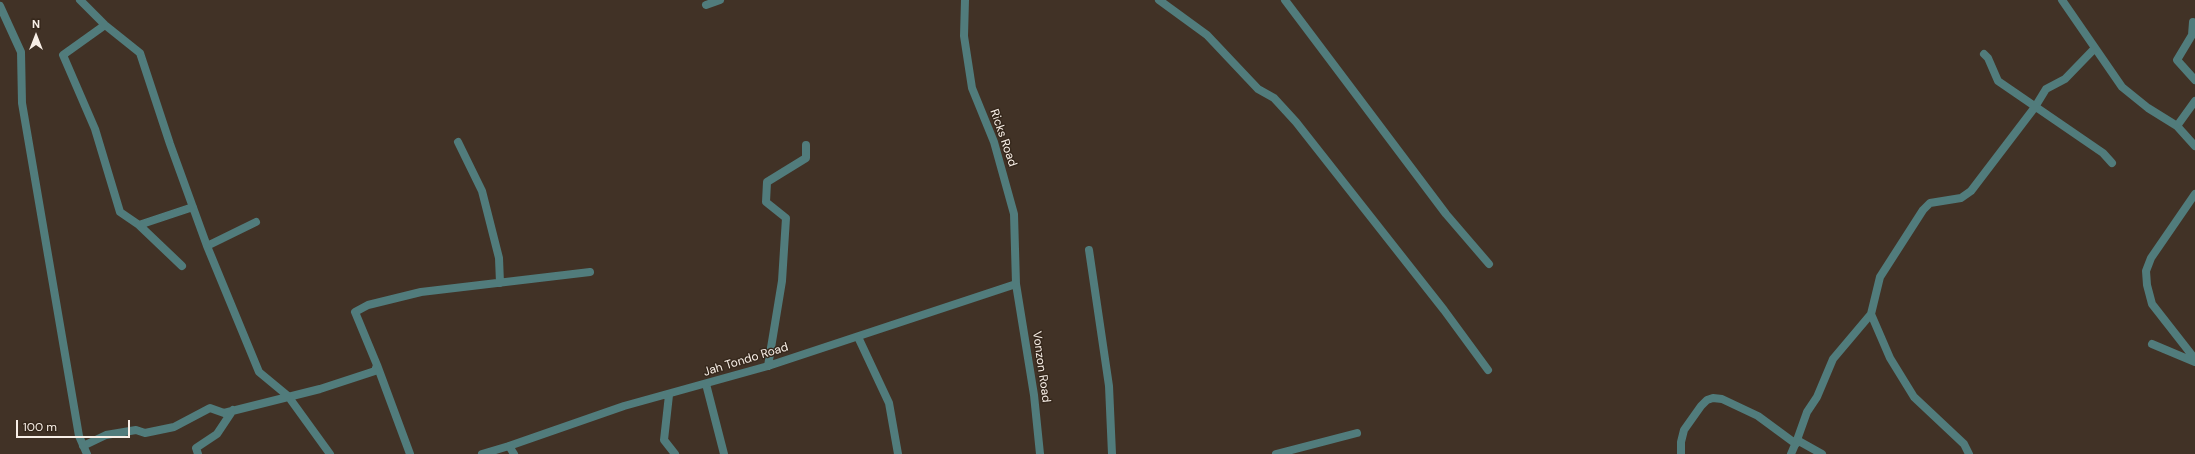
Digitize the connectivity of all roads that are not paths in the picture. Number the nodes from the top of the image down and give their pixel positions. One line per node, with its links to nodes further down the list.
1 (80, 0): 10 (street)
2 (720, 0): 7 (street)
3 (965, 0): 31 (street, Ricks Road)
4 (1159, 0): 38 (street)
5 (1285, 0): 27 (street)
6 (2062, 0): 11 (street)
7 (706, 5)
8 (0, 6): 45 (street)
9 (2193, 22): 13 (street)
10 (105, 25): 22 (street); 24 (street)
11 (2095, 48): 15 (street); 16 (street)
12 (1984, 54): 15 (street)
13 (2195, 80)
14 (2195, 101): 16 (street)
15 (2035, 107): 20 (street); 32 (street)
16 (2177, 126): 19 (street)
17 (458, 142): 30 (street)
18 (806, 145): 37 (street)
19 (2195, 146)
20 (2112, 163)
21 (2195, 194): 35 (street)
22 (193, 207): 24 (street); 25 (street)
23 (256, 222): 25 (street)
24 (139, 225): 28 (street)
25 (207, 246): 41 (street)
26 (1089, 250): 57 (street)
27 (1489, 264)
28 (182, 266)
29 (590, 272): 30 (street)
30 (500, 283): 36 (street)
31 (1016, 284): 33 (street, Jah Tondo Road); 56 (street, Vonzon Road)
32 (1871, 314): 44 (street); 62 (street)
33 (858, 337): 37 (street, Jah Tondo Road); 55 (street)
34 (2152, 344): 35 (street)
35 (2195, 360)
36 (377, 365): 41 (street); 50 (street)
37 (768, 366): 39 (street, Jah Tondo Road)
38 (1488, 370)
39 (706, 384): 40 (street, Jah Tondo Road); 54 (street)
40 (669, 395): 46 (street, Jah Tondo Road); 53 (street)
41 (288, 396): 42 (street); 49 (street)
42 (233, 410): 45 (street); 48 (street)
43 (1357, 433): 58 (street)
44 (1796, 442): 59 (street); 60 (street); 61 (street)
45 (83, 446): 47 (street)
46 (509, 446): 51 (street, Jah Tondo Road); 52 (street)
47 (87, 454)
48 (198, 454)
49 (330, 454)
50 (410, 454)
51 (482, 454)
52 (514, 454)
53 (675, 454)
54 (724, 454)
55 (898, 454)
56 (1040, 454)
57 (1112, 454)
58 (1276, 454)
59 (1681, 454)
60 (1791, 454)
61 (1822, 454)
62 (1969, 454)

